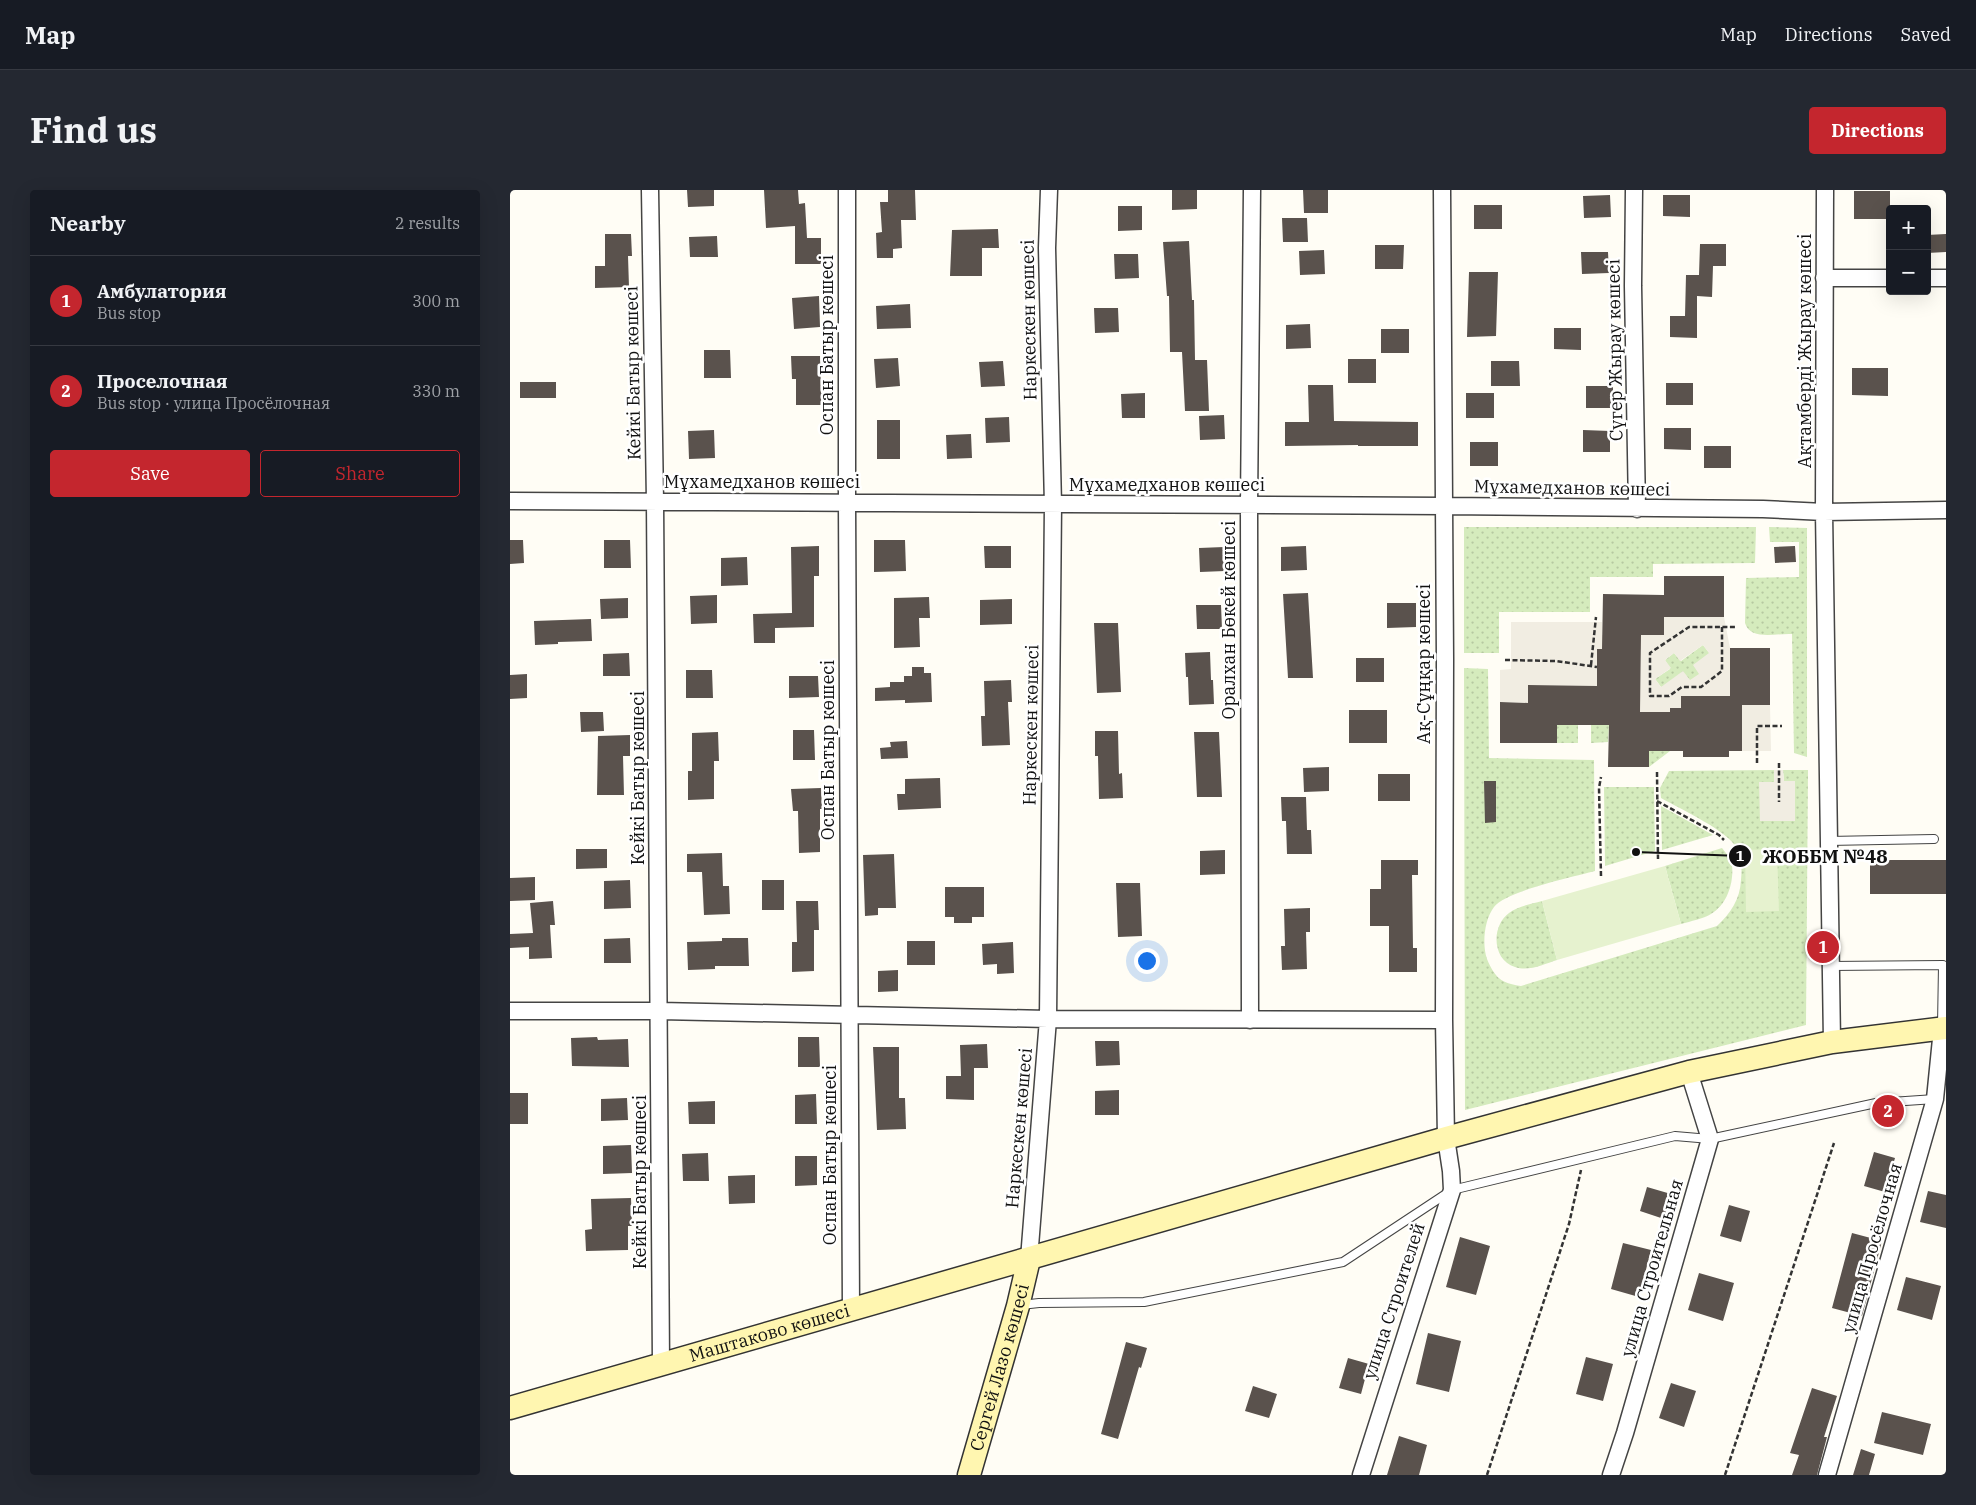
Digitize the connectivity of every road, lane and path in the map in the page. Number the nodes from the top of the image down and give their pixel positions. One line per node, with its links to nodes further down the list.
1 (650, 190): 13 (street, Кейкі Батыр көшесі)
2 (847, 190): 14 (street, Оспан Батыр көшесі)
3 (1049, 190): 15 (street, Наркескен көшесі)
4 (1252, 190): 16 (street, Оралхан Бөкей көшесі)
5 (1442, 190): 17 (street, Ақ-Сұңқар көшесі)
6 (1634, 190): 18 (street, Сүгер Жырау көшесі)
7 (1825, 190): 8 (street, Ақтамберді Жырау көшесі)
8 (1824, 278): 9 (street); 20 (street, Ақтамберді Жырау көшесі)
9 (1886, 278)
10 (1931, 278): 11 (street)
11 (1946, 278)
12 (510, 501): 13 (street, Мұхамедханов көшесі)
13 (655, 502): 14 (street, Мұхамедханов көшесі); 41 (street, Кейкі Батыр көшесі)
14 (847, 503): 15 (street, Мұхамедханов көшесі); 42 (street, Оспан Батыр көшесі)
15 (1053, 505): 16 (street, Мұхамедханов көшесі); 43 (street, Наркескен көшесі)
16 (1249, 505): 17 (street, Мұхамедханов көшесі); 44 (street, Оралхан Бөкей көшесі)
17 (1444, 506): 18 (street, Мұхамедханов көшесі); 45 (street, Ақ-Сұңқар көшесі)
18 (1637, 509): 20 (street, Мұхамедханов көшесі)
19 (1946, 510): 20 (street, Мұхамедханов көшесі)
20 (1824, 512): 36 (street, Ақтамберді Жырау көшесі)
21 (1596, 617): 25 (path)
22 (1722, 627): 22 (path); 23 (path)
23 (1735, 627)
24 (1504, 660): 25 (path)
25 (1590, 666): 26 (path)
26 (1597, 666)
27 (1782, 726): 28 (path)
28 (1757, 763)
29 (1779, 763): 33 (path)
30 (1657, 772): 32 (path)
31 (1602, 777): 38 (path)
32 (1658, 800): 35 (path); 37 (path)
33 (1779, 802)
34 (1934, 839): 36 (lane)
35 (1724, 840)
36 (1828, 841): 39 (street, Ақтамберді Жырау көшесі)
37 (1658, 859)
38 (1600, 876)
39 (1830, 966): 46 (lane); 47 (street, Ақтамберді Жырау көшесі)
40 (510, 1011): 41 (street)
41 (660, 1011): 42 (street); 58 (street, Кейкі Батыр көшесі)
42 (850, 1016): 43 (street); 57 (street, Оспан Батыр көшесі)
43 (1048, 1019): 44 (street); 55 (street, Наркескен көшесі)
44 (1250, 1020): 45 (street)
45 (1444, 1020): 50 (street, Ақ-Сұңқар көшесі)
46 (1944, 1029): 47 (main road, Маштаково көшесі); 49 (street, улица Просёлочная)
47 (1832, 1042): 48 (main road, Маштаково көшесі)
48 (1689, 1072): 50 (main road, Маштаково көшесі); 51 (street)
49 (1935, 1099): 51 (lane); 65 (street, улица Просёлочная)
50 (1446, 1138): 54 (street, улица Строителей); 55 (main road, Маштаково көшесі)
51 (1710, 1139): 53 (lane); 63 (street, улица Строительная)
52 (1834, 1143): 64 (path)
53 (1586, 1157): 54 (lane); 62 (path)
54 (1452, 1190): 56 (lane); 61 (street, улица Строителей)
55 (1029, 1259): 56 (main road, Сергей Лазо көшесі); 57 (main road, Маштаково көшесі)
56 (1018, 1306): 60 (main road, Сергей Лазо көшесі)
57 (851, 1310): 58 (main road, Маштаково көшесі)
58 (660, 1365): 59 (main road, Маштаково көшесі)
59 (510, 1408)
60 (969, 1475)
61 (1361, 1475)
62 (1487, 1475)
63 (1611, 1475)
64 (1725, 1475)
65 (1827, 1475)

